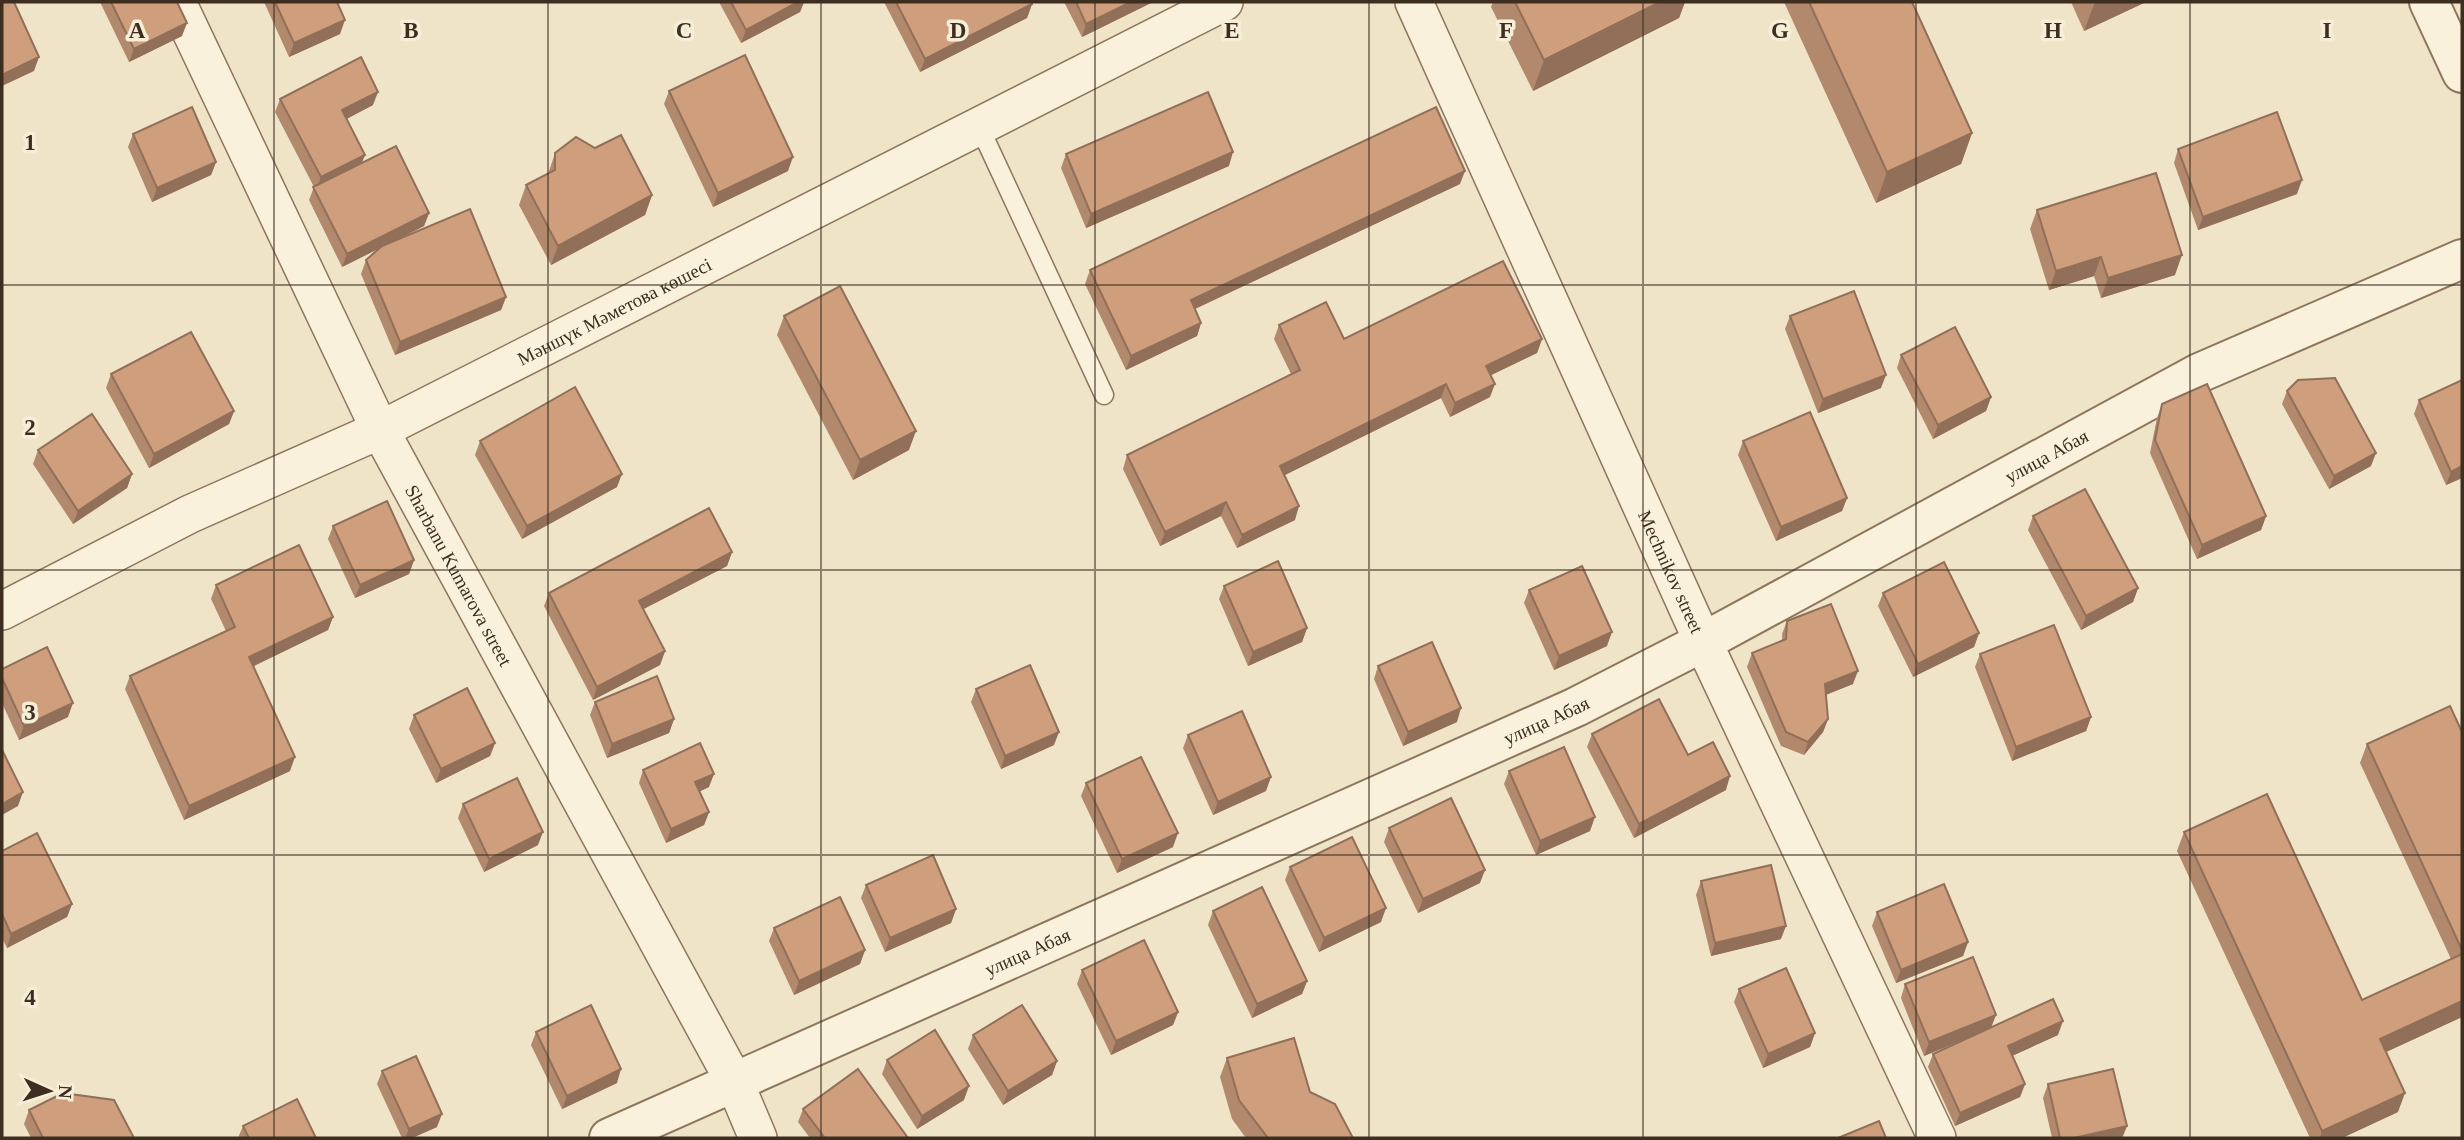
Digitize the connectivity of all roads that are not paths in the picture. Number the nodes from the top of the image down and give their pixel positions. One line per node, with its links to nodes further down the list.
1 (177, 2): 9 (street, Sharbanu Kumarova street)
2 (1224, 2): 6 (street, Мәншүк Мәметова көшесі)
3 (1414, 2): 11 (street, Mechnikov street)
4 (2429, 2): 5 (street)
5 (2462, 72)
6 (979, 126): 8 (lane); 9 (street, Мәншүк Мәметова көшесі)
7 (2462, 259): 11 (street, улица Абая)
8 (1104, 395)
9 (380, 430): 10 (street, Мәншүк Мәметова көшесі); 12 (street, Sharbanu Kumarova street)
10 (2, 611)
11 (1703, 642): 12 (street, улица Абая); 15 (street, Mechnikov street)
12 (734, 1081): 13 (street, улица Абая); 14 (street, Sharbanu Kumarova street)
13 (609, 1138)
14 (758, 1138)
15 (1937, 1138)

